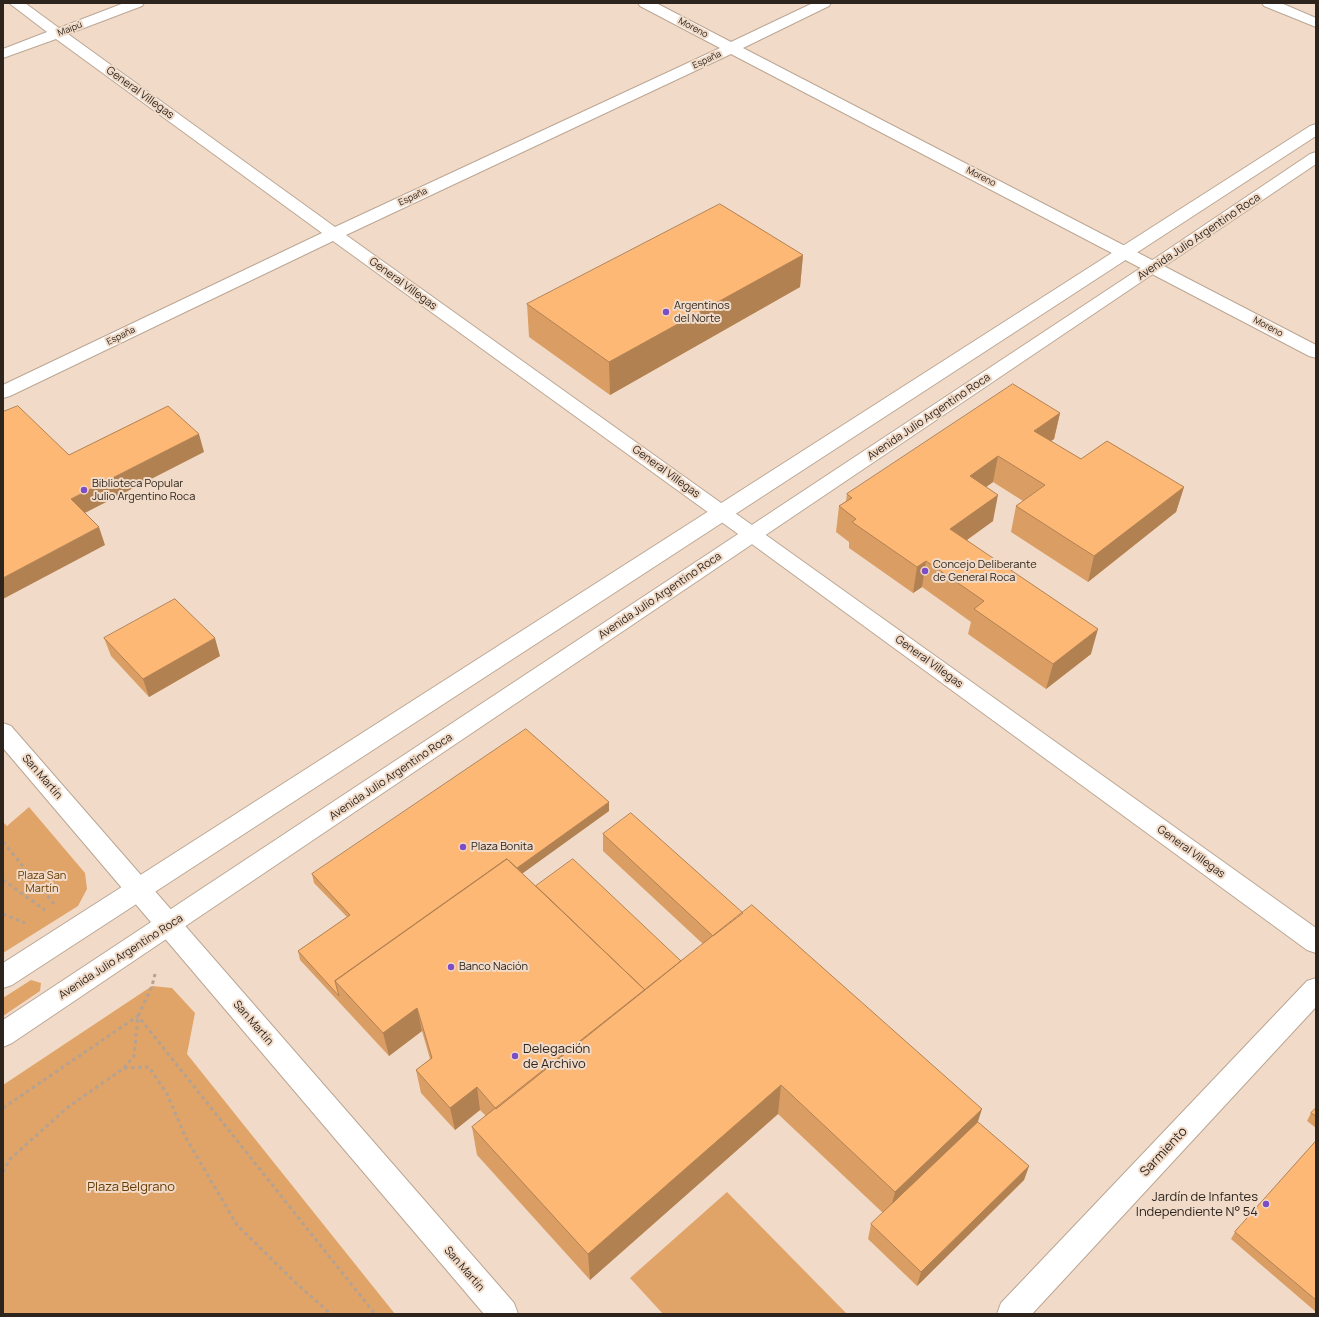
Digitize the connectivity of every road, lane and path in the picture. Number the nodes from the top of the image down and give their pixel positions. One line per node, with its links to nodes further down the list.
1 (16, 3): 7 (street, General Villegas)
2 (138, 3): 7 (street, Maipú)
3 (645, 3): 8 (street, Moreno)
4 (824, 3): 8 (street, España)
5 (1269, 3): 6 (street)
6 (1316, 22)
7 (58, 33): 9 (street, Maipú); 12 (street, General Villegas)
8 (731, 48): 12 (street, España); 13 (street, Moreno)
9 (3, 54)
10 (1316, 129): 13 (street)
11 (1316, 157): 14 (street, Avenida Julio Argentino Roca)
12 (334, 234): 16 (street, España); 17 (street, General Villegas)
13 (1127, 253): 14 (street, Moreno); 17 (street)
14 (1154, 267): 15 (street, Moreno); 18 (street, Avenida Julio Argentino Roca)
15 (1316, 352)
16 (3, 392)
17 (722, 512): 18 (street, General Villegas); 22 (street)
18 (752, 534): 28 (street, Avenida Julio Argentino Roca); 30 (street, General Villegas)
19 (3, 732): 22 (street, San Martín)
20 (3, 842): 23 (path)
21 (3, 880): 23 (path)
22 (139, 889): 28 (street, San Martín); 31 (street)
23 (46, 910): 25 (path)
24 (3, 914): 27 (path)
25 (41, 914)
26 (31, 920): 27 (path)
27 (26, 923): 29 (path)
28 (170, 925): 33 (path); 34 (street, Avenida Julio Argentino Roca); 40 (street, San Martín)
29 (20, 926)
30 (1316, 942)
31 (3, 977)
32 (1316, 989): 41 (street, Sarmiento)
33 (138, 1016): 35 (path); 36 (path); 39 (path)
34 (3, 1035)
35 (124, 1068): 37 (path); 38 (path)
36 (3, 1108)
37 (3, 1172)
38 (331, 1314)
39 (375, 1314)
40 (504, 1314)
41 (1012, 1314)

